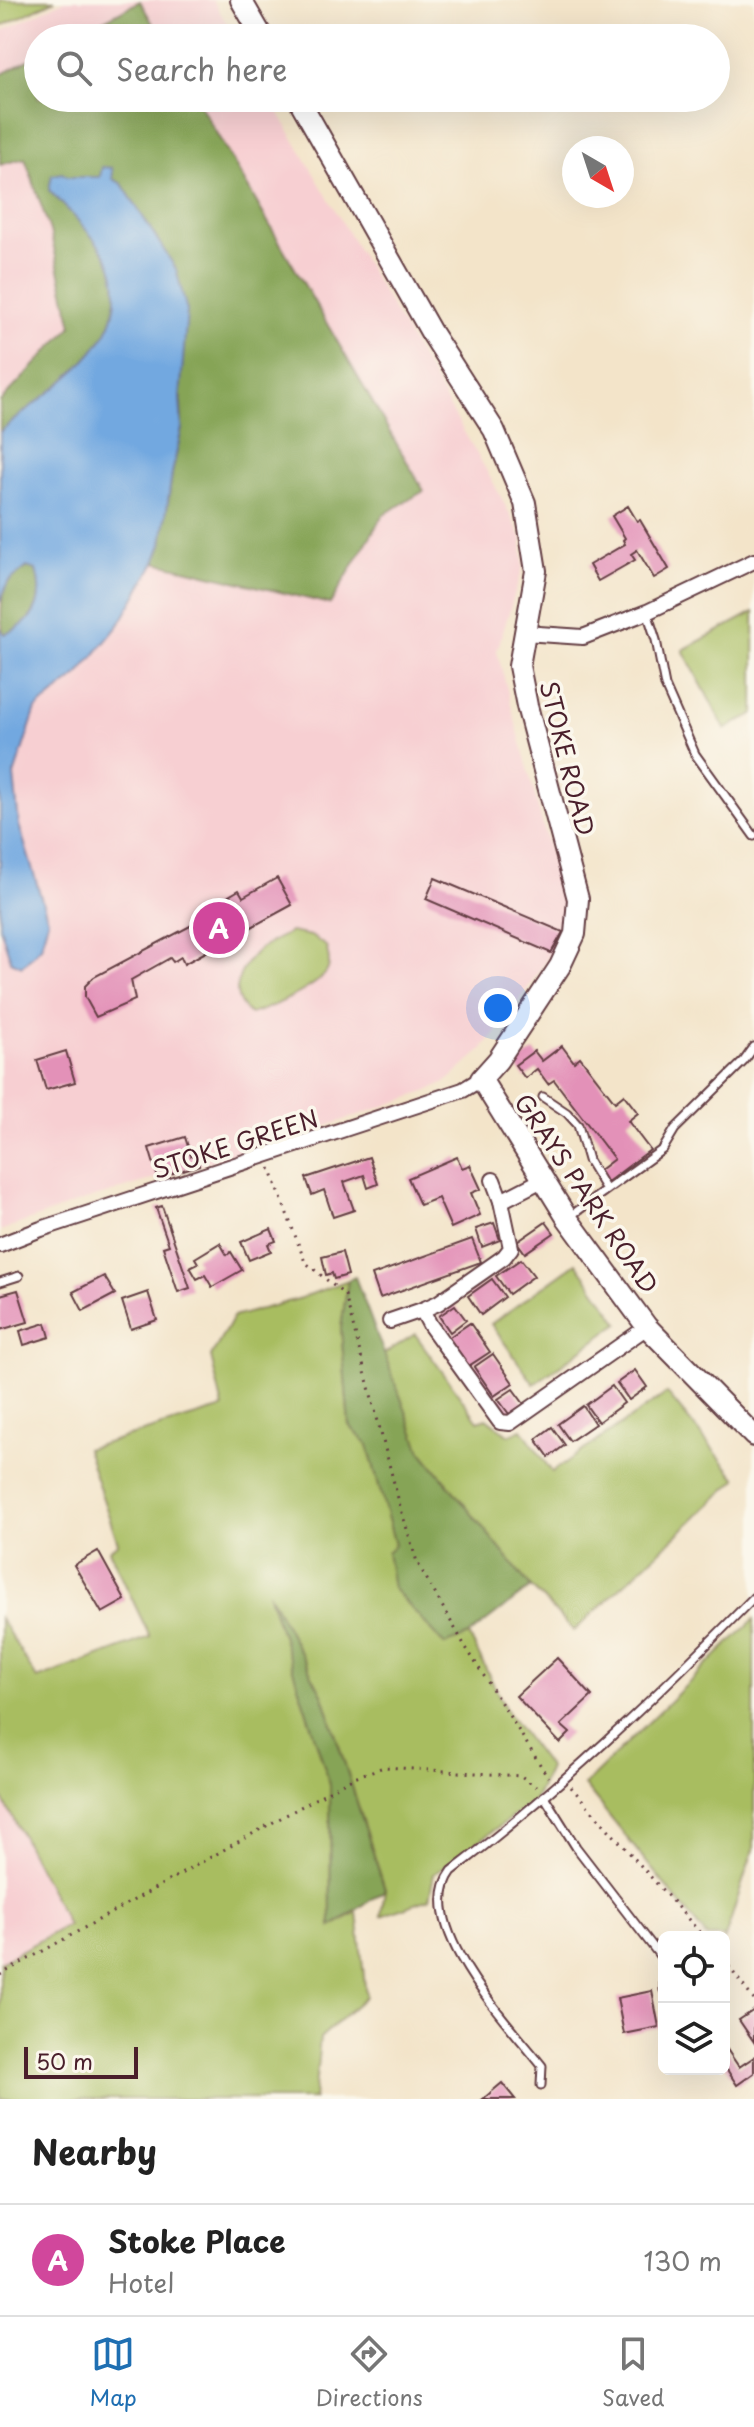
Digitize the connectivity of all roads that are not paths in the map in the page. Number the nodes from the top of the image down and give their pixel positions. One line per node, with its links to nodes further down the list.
1 (241, 0): 2 (main road)
2 (255, 24)
3 (306, 112): 6 (main road, STOKE ROAD)
4 (754, 561): 5 (street)
5 (647, 612): 6 (street); 7 (lane)
6 (524, 633): 9 (main road, STOKE ROAD)
7 (754, 836)
8 (754, 1047): 13 (lane)
9 (481, 1079): 12 (main road, GRAYS PARK ROAD); 16 (street, STOKE GREEN)
10 (543, 1097): 13 (lane)
11 (493, 1180): 14 (street)
12 (542, 1180): 14 (street); 15 (main road, GRAYS PARK ROAD)
13 (605, 1188): 15 (lane)
14 (501, 1201): 19 (street)
15 (567, 1218): 21 (main road, GRAYS PARK ROAD)
16 (0, 1245)
17 (19, 1276): 18 (lane)
18 (0, 1282)
19 (422, 1310): 20 (street); 21 (street)
20 (390, 1321)
21 (647, 1327): 22 (main road, GRAYS PARK ROAD)
22 (754, 1436)
23 (754, 1597): 24 (lane)
24 (544, 1796): 25 (lane); 26 (lane)
25 (658, 1953)
26 (541, 2085)

